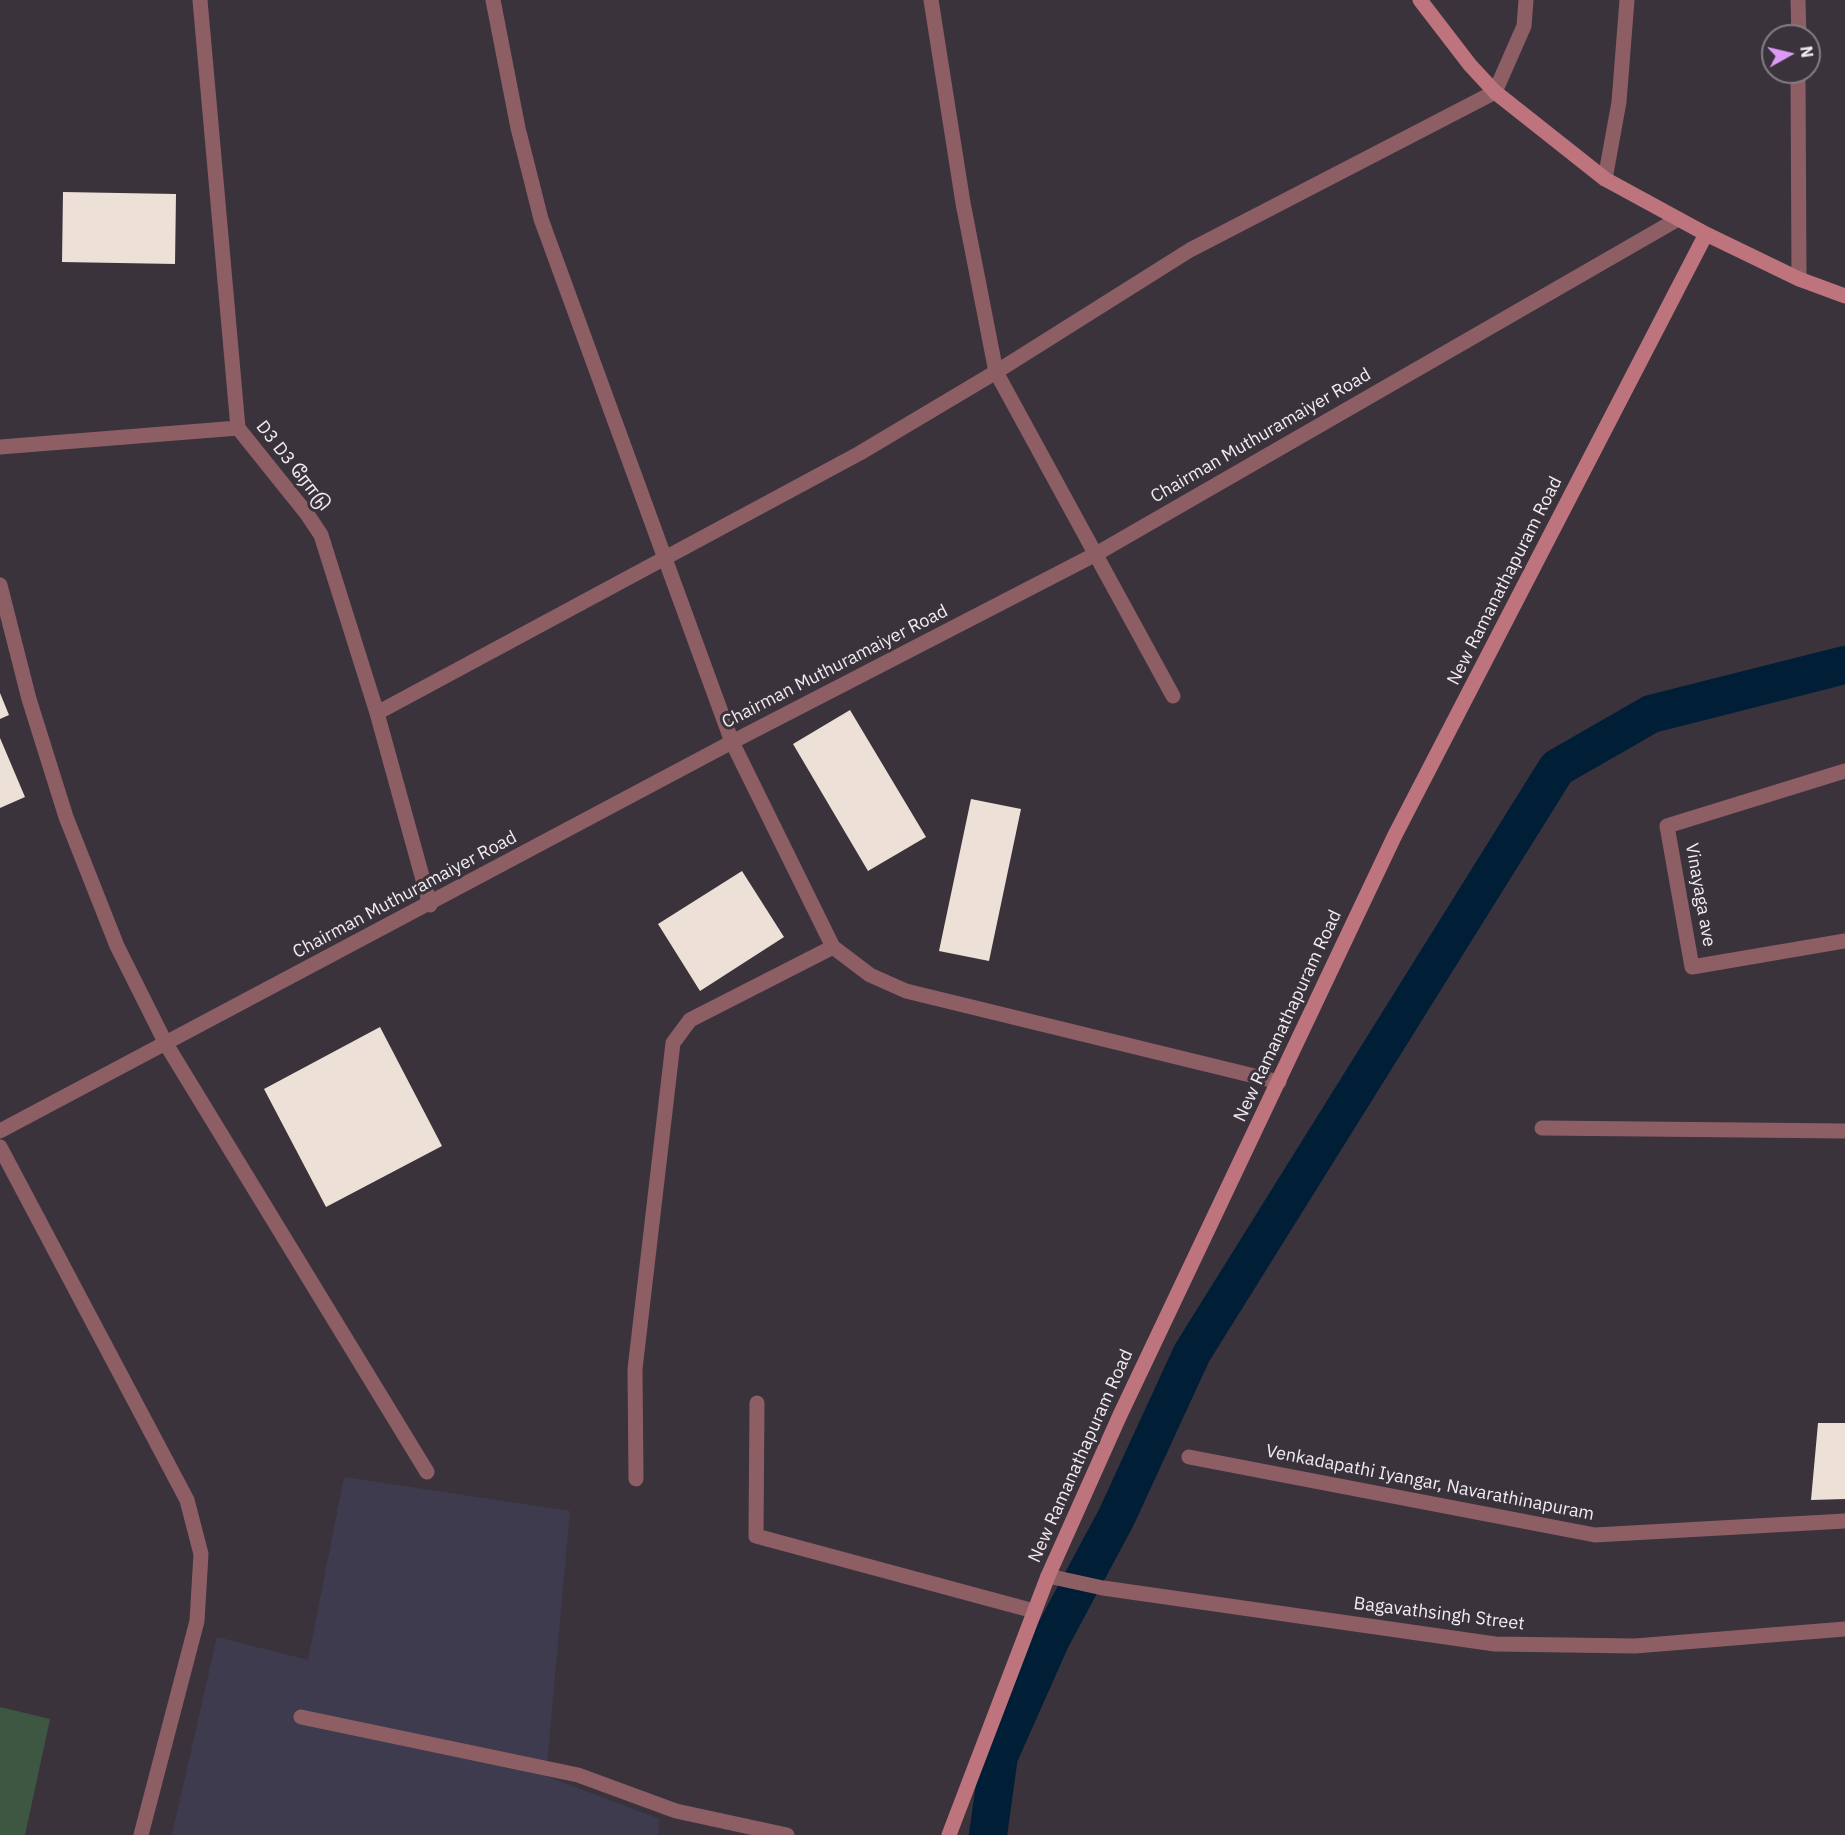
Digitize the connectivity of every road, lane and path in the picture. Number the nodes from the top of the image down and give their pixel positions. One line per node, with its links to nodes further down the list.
1 (200, 0): 17 (street, D3 D3 ரோடு)
2 (493, 0): 20 (street)
3 (931, 0): 16 (street)
4 (1420, 0): 10 (main road)
5 (1526, 0): 10 (street)
6 (1627, 0): 11 (street)
7 (1798, 0): 8 (street)
8 (1799, 24)
9 (1798, 84): 14 (street)
10 (1495, 92): 11 (main road); 16 (street)
11 (1605, 179): 12 (main road)
12 (1678, 219): 13 (main road); 19 (street, Chairman Muthuramaiyer Road)
13 (1706, 234): 14 (main road); 30 (main road, New Ramanathapuram Road)
14 (1799, 279): 15 (main road)
15 (1845, 296)
16 (996, 372): 19 (street); 20 (street)
17 (238, 428): 18 (street); 23 (street, D3 D3 ரோடு)
18 (0, 447)
19 (1096, 554): 22 (street); 24 (street, Chairman Muthuramaiyer Road)
20 (666, 558): 23 (street); 24 (street)
21 (0, 585): 29 (street)
22 (1173, 696)
23 (377, 713): 26 (street, D3 D3 ரோடு)
24 (732, 742): 26 (street, Chairman Muthuramaiyer Road); 28 (street)
25 (1845, 771): 27 (street, Vinayaga ave)
26 (430, 905): 29 (street, Chairman Muthuramaiyer Road)
27 (1845, 941)
28 (832, 947): 30 (street); 38 (street)
29 (166, 1044): 32 (street, Chairman Muthuramaiyer Road); 37 (street)
30 (1279, 1082): 40 (main road, New Ramanathapuram Road)
31 (1542, 1128): 33 (street)
32 (0, 1131)
33 (1845, 1131)
34 (0, 1147): 44 (street)
35 (757, 1403): 41 (street)
36 (1189, 1457): 39 (street, Venkadapathi Iyangar, Navarathinapuram)
37 (427, 1472)
38 (636, 1479)
39 (1845, 1521)
40 (1048, 1576): 41 (main road, New Ramanathapuram Road); 42 (street, Bagavathsingh Street)
41 (1034, 1611): 46 (main road, New Ramanathapuram Road)
42 (1845, 1629)
43 (301, 1717): 45 (street)
44 (141, 1835)
45 (787, 1835)
46 (949, 1835)

